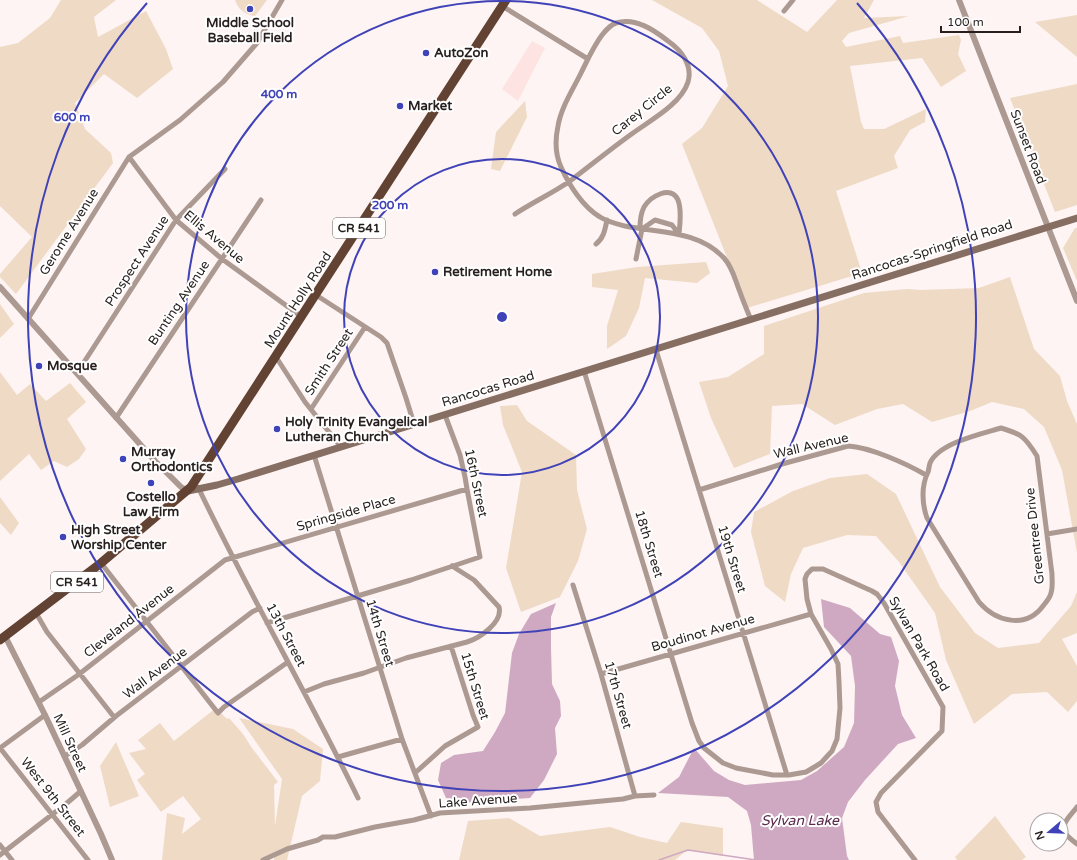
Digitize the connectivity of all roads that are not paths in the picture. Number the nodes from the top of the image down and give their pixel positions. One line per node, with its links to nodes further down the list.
1 (282, 0): 7 (street)
2 (793, 0): 5 (street)
3 (959, 0): 15 (street, Sunset Road)
4 (504, 3): 6 (street); 22 (highway, Mount Holly Road / CR 541)
5 (784, 10)
6 (588, 59): 9 (street, Carey Circle); 9 (street, Carey Circle)
7 (129, 157): 13 (street, Ellis Avenue); 26 (street, Gerome Avenue)
8 (225, 169): 13 (street, Prospect Avenue)
9 (569, 181): 11 (street, Carey Circle); 14 (street, Carey Circle)
10 (261, 200): 19 (street, Bunting Avenue)
11 (515, 214)
12 (1077, 218): 15 (main road, Rancocas-Springfield Road)
13 (176, 220): 19 (street, Ellis Avenue); 32 (street, Prospect Avenue)
14 (607, 220): 16 (street, Carey Circle); 18 (street)
15 (1047, 226): 23 (street, Sunset Road); 24 (main road, Rancocas-Springfield Road)
16 (641, 228): 17 (street, Carey Circle); 17 (street); 17 (street); 20 (street)
17 (679, 234): 27 (street)
18 (596, 244)
19 (222, 259): 25 (street, Ellis Avenue); 35 (street, Bunting Avenue)
20 (636, 259)
21 (0, 288): 26 (street)
22 (316, 295): 25 (highway, Mount Holly Road / CR 541); 28 (street)
23 (1077, 301)
24 (795, 306): 27 (main road, Rancocas Road)
25 (302, 317): 30 (highway, Mount Holly Road / CR 541)
26 (28, 319): 32 (street)
27 (751, 320): 29 (main road, Rancocas Road)
28 (365, 327): 33 (street, Smith Street); 36 (street)
29 (656, 350): 31 (main road, Rancocas Road); 42 (street, 19th Street)
30 (276, 357): 33 (street); 40 (highway, Mount Holly Road / CR 541)
31 (584, 372): 34 (main road, Rancocas Road); 60 (street, 18th Street)
32 (77, 374): 35 (street)
33 (312, 409): 37 (street)
34 (444, 415): 36 (main road, Rancocas Road); 41 (street, 16th Street)
35 (116, 418): 43 (street)
36 (414, 424): 37 (main road, Rancocas Road)
37 (341, 447): 38 (main road, Rancocas Road)
38 (314, 455): 40 (main road, Rancocas Road); 44 (street, 14th Street)
39 (926, 475): 42 (street, Wall Avenue); 46 (street, Greentree Drive); 46 (street, Greentree Drive)
40 (197, 485): 43 (highway, Mount Holly Road / CR 541); 47 (street, 13th Street)
41 (467, 489): 44 (street, Springside Place); 49 (street, 16th Street)
42 (699, 490): 57 (street, 19th Street)
43 (188, 491): 48 (highway, CR 541)
44 (336, 527): 47 (street, Springside Place); 51 (street, 14th Street)
45 (1077, 529): 46 (street)
46 (1047, 534)
47 (232, 557): 52 (street, 13th Street); 55 (street, Cleveland Avenue)
48 (101, 563): 53 (highway, CR 541); 55 (street)
49 (452, 566): 51 (street); 59 (street)
50 (573, 585): 65 (street, 17th Street)
51 (357, 596): 56 (street); 63 (street, 14th Street)
52 (260, 608): 56 (street, 13th Street); 62 (street, Wall Avenue)
53 (36, 613): 58 (highway, CR 541); 64 (street)
54 (811, 614): 57 (street, Boudinot Avenue); 76 (street, Sylvan Park Road); 92 (street, Sylvan Park Road)
55 (146, 621): 62 (street); 64 (street, Cleveland Avenue)
56 (267, 623): 61 (street, 13th Street)
57 (743, 633): 60 (street, Boudinot Avenue); 76 (street, 19th Street)
58 (3, 638): 67 (street, Mill Street)
59 (451, 646): 63 (street); 75 (street, 15th Street)
60 (671, 654): 65 (street, Boudinot Avenue); 70 (street, 18th Street)
61 (288, 662): 62 (street); 66 (street, 13th Street)
62 (182, 666): 69 (street, Wall Avenue)
63 (380, 667): 66 (street); 71 (street, 14th Street)
64 (79, 673): 67 (street, Cleveland Avenue); 69 (street)
65 (601, 674): 79 (street, 17th Street)
66 (304, 692): 74 (street, 13th Street)
67 (39, 702): 68 (street, Mill Street)
68 (45, 715): 72 (street); 73 (street, Mill Street)
69 (114, 718): 73 (street, Wall Avenue)
70 (692, 723): 76 (street, Sylvan Park Road)
71 (402, 740): 74 (street); 75 (street, 14th Street)
72 (0, 748): 82 (street, West 9th Street)
73 (65, 756): 77 (street, Mill Street)
74 (338, 757): 80 (street, 13th Street)
75 (415, 774): 83 (street, 14th Street)
76 (787, 775)
77 (81, 791): 82 (street); 90 (street, Mill Street)
78 (654, 795): 79 (street, Lake Avenue)
79 (635, 796): 83 (street, Lake Avenue)
80 (358, 798)
81 (1077, 807): 84 (street)
82 (52, 815): 86 (street); 89 (street, West 9th Street)
83 (430, 816): 91 (street, Lake Avenue)
84 (1077, 844)
85 (0, 845): 86 (street)
86 (5, 852): 87 (street); 88 (street)
87 (0, 855)
88 (12, 860)
89 (88, 860)
90 (112, 860)
91 (263, 860)
92 (915, 860)

